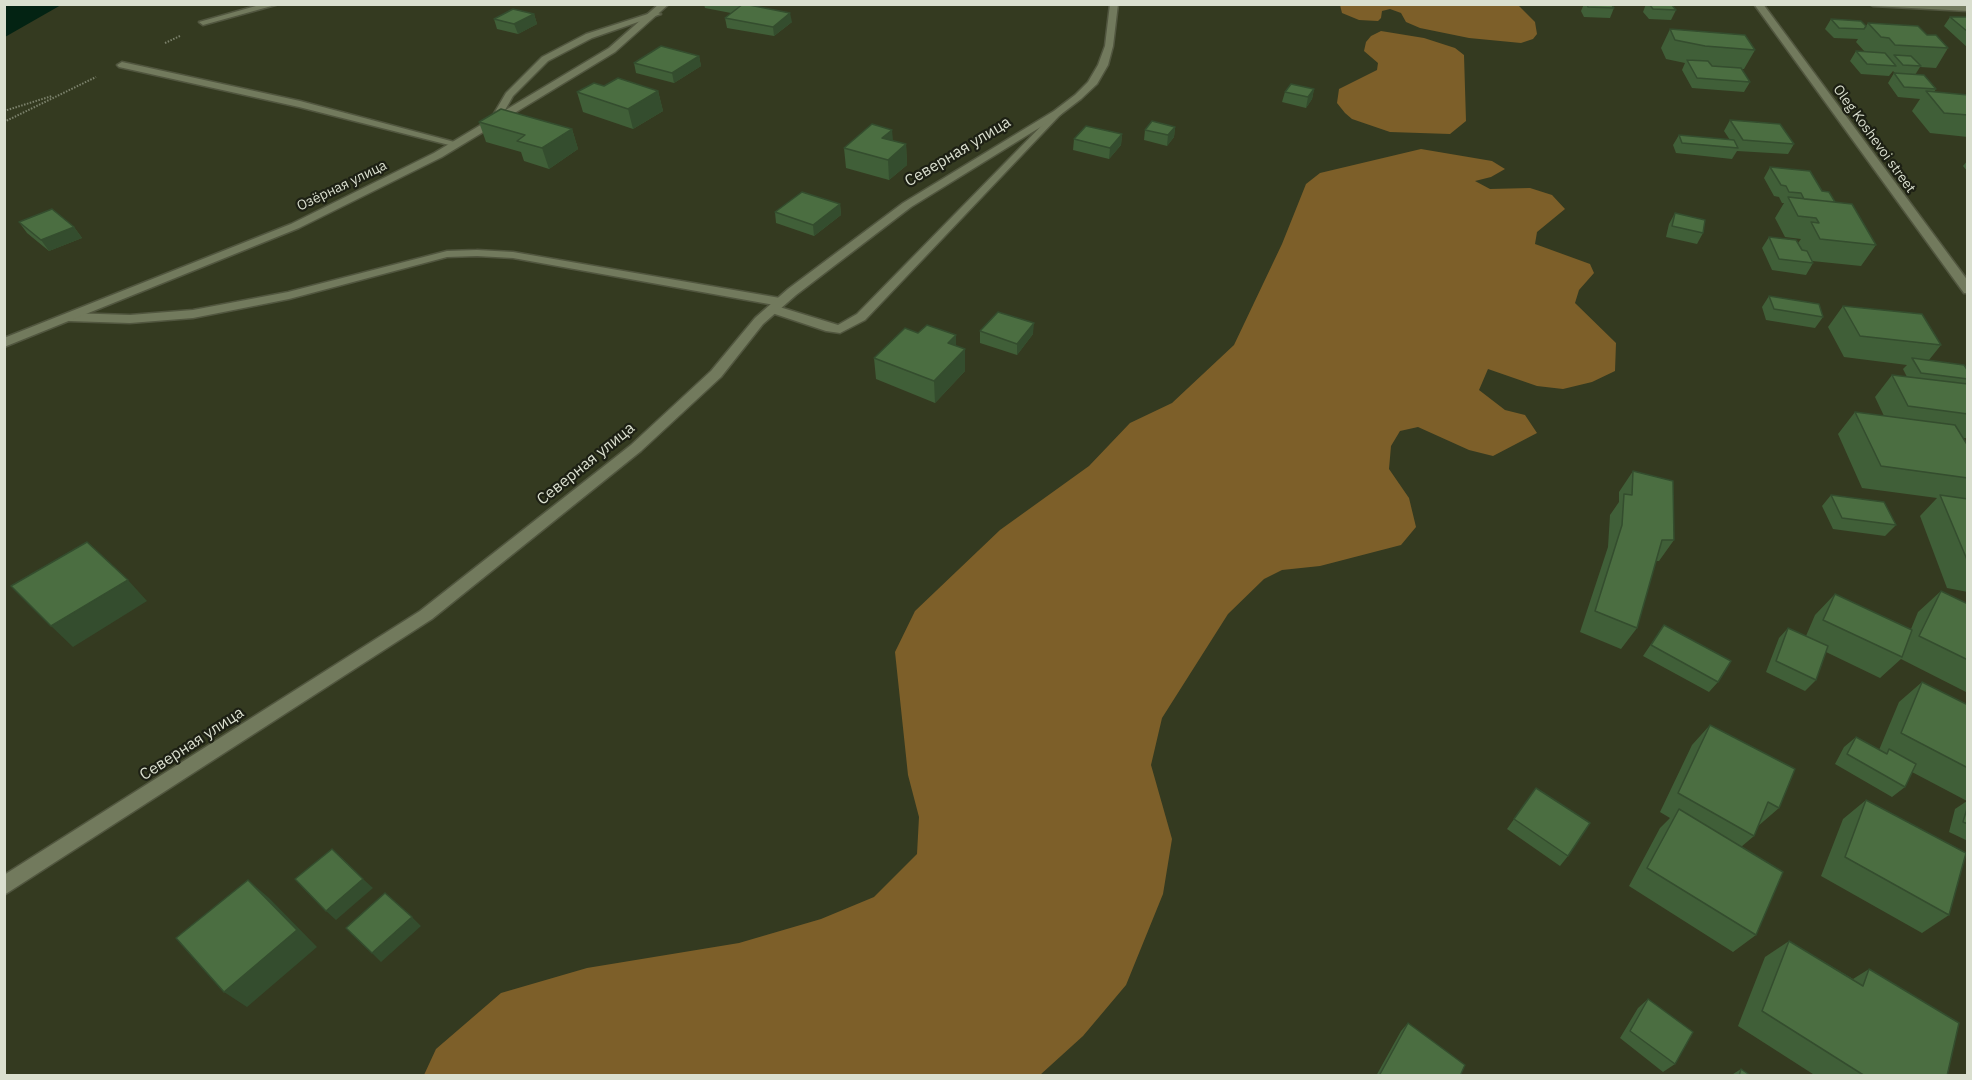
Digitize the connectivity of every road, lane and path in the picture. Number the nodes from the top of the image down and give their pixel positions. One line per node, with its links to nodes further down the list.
1 (275, 4): 8 (street)
2 (665, 4): 7 (street, Озёрная улица)
3 (1114, 4): 12 (street, Северная улица)
4 (1758, 4): 15 (street, Oleg Koshevoi street)
5 (1873, 4): 6 (street)
6 (1968, 9)
7 (657, 14): 13 (street, Озёрная улица); 13 (street)
8 (203, 22)
9 (122, 65): 14 (street)
10 (67, 92): 11 (path)
11 (4, 111)
12 (1057, 113): 16 (street, Северная улица); 16 (street)
13 (494, 122): 14 (street, Озёрная улица)
14 (458, 144): 17 (street, Озёрная улица)
15 (1968, 290)
16 (777, 305): 17 (street); 19 (street, Северная улица)
17 (69, 317): 18 (street, Озёрная улица)
18 (4, 343)
19 (4, 886)

